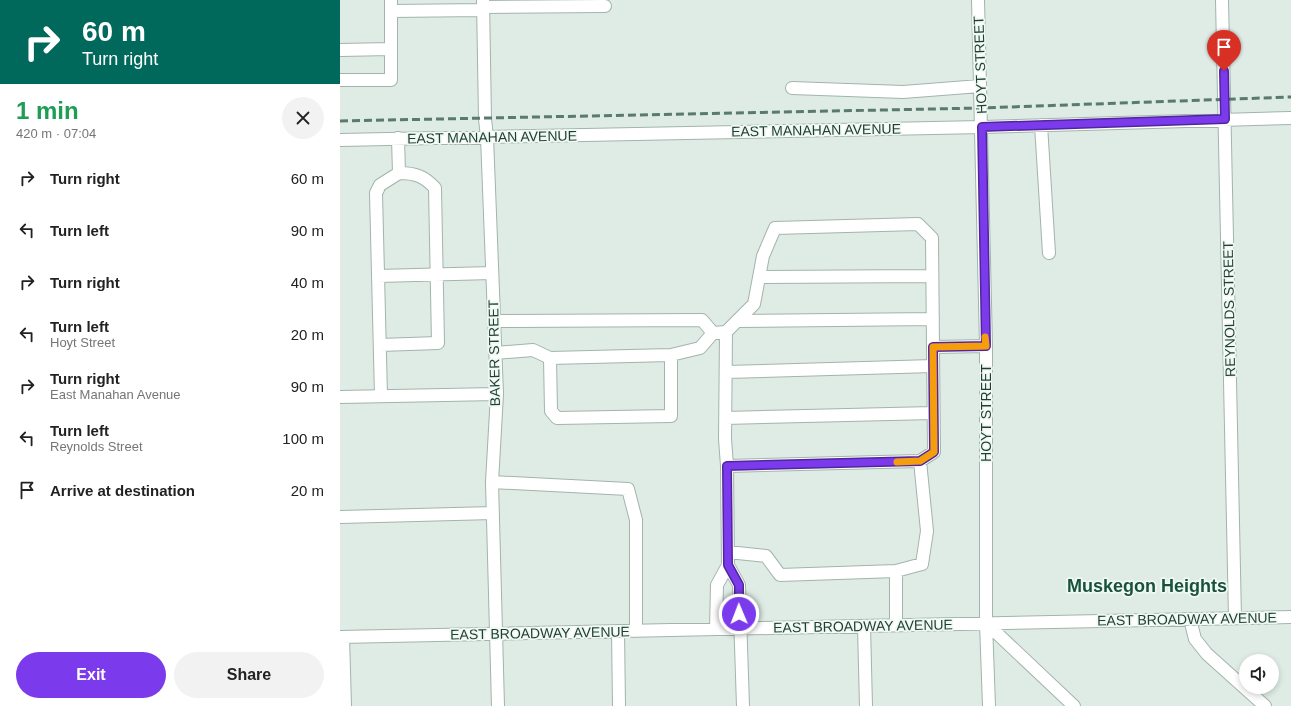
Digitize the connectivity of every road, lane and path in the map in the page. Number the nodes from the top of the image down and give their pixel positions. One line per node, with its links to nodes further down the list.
1 (978, 0): 9 (street, HOYT STREET)
2 (1222, 0): 12 (street, REYNOLDS STREET)
3 (391, 6): 4 (street); 6 (street)
4 (483, 6): 5 (street); 15 (street, BAKER STREET)
5 (604, 6)
6 (391, 49): 7 (street); 8 (street)
7 (340, 50)
8 (340, 80)
9 (980, 86): 10 (street); 14 (street, HOYT STREET)
10 (792, 88)
11 (1291, 118): 12 (street, EAST MANAHAN AVENUE)
12 (1225, 119): 13 (street, EAST MANAHAN AVENUE); 52 (street, REYNOLDS STREET)
13 (1041, 126): 14 (street, EAST MANAHAN AVENUE); 19 (street)
14 (982, 127): 15 (street, EAST MANAHAN AVENUE); 31 (street, HOYT STREET)
15 (487, 137): 16 (street, EAST MANAHAN AVENUE); 20 (street, BAKER STREET)
16 (398, 138): 17 (street, EAST MANAHAN AVENUE); 18 (street)
17 (340, 140)
18 (398, 173): 21 (street); 22 (street)
19 (1049, 253)
20 (492, 273): 21 (street); 26 (street, BAKER STREET)
21 (437, 274): 22 (street); 30 (street)
22 (378, 276): 30 (street)
23 (932, 276): 24 (street); 24 (street); 25 (street)
24 (760, 277): 27 (street)
25 (933, 319): 27 (street); 32 (street)
26 (494, 321): 29 (street); 33 (street, BAKER STREET)
27 (737, 322): 28 (street)
28 (726, 332): 29 (street); 37 (street)
29 (713, 333): 34 (street)
30 (380, 345): 39 (street)
31 (986, 346): 32 (street); 54 (street, HOYT STREET)
32 (933, 347): 36 (street)
33 (495, 353): 35 (street); 38 (street, BAKER STREET)
34 (670, 355): 35 (street); 35 (street)
35 (550, 358)
36 (933, 366): 37 (street); 41 (street)
37 (726, 372): 42 (street)
38 (497, 394): 39 (street); 45 (street, BAKER STREET)
39 (381, 396): 40 (street)
40 (340, 397)
41 (933, 413): 42 (street); 43 (street)
42 (725, 418): 44 (street)
43 (920, 461): 44 (street); 50 (street)
44 (727, 466): 48 (street)
45 (492, 482): 46 (street, BAKER STREET); 60 (street)
46 (493, 514): 47 (street); 61 (street, BAKER STREET)
47 (340, 517)
48 (728, 552): 49 (street); 50 (street)
49 (728, 565): 57 (street); 58 (street)
50 (896, 571): 56 (street)
51 (1291, 617): 52 (street, EAST BROADWAY AVENUE)
52 (1235, 618): 53 (street, EAST BROADWAY AVENUE)
53 (1190, 619): 54 (street, EAST BROADWAY AVENUE); 70 (street)
54 (986, 623): 56 (street, EAST BROADWAY AVENUE); 68 (street, HOYT STREET); 69 (street)
55 (864, 626): 56 (street, EAST BROADWAY AVENUE); 58 (street, EAST BROADWAY AVENUE); 67 (street)
56 (896, 626)
57 (716, 629): 58 (street, EAST BROADWAY AVENUE); 60 (street, EAST BROADWAY AVENUE)
58 (740, 629): 66 (street)
59 (618, 631): 60 (street, EAST BROADWAY AVENUE); 61 (street, EAST BROADWAY AVENUE); 65 (street)
60 (636, 631)
61 (495, 634): 62 (street, EAST BROADWAY AVENUE); 64 (street, BAKER STREET)
62 (342, 637): 63 (street)
63 (345, 706)
64 (498, 706)
65 (619, 706)
66 (743, 706)
67 (866, 706)
68 (989, 706)
69 (1074, 706)
70 (1265, 706)

